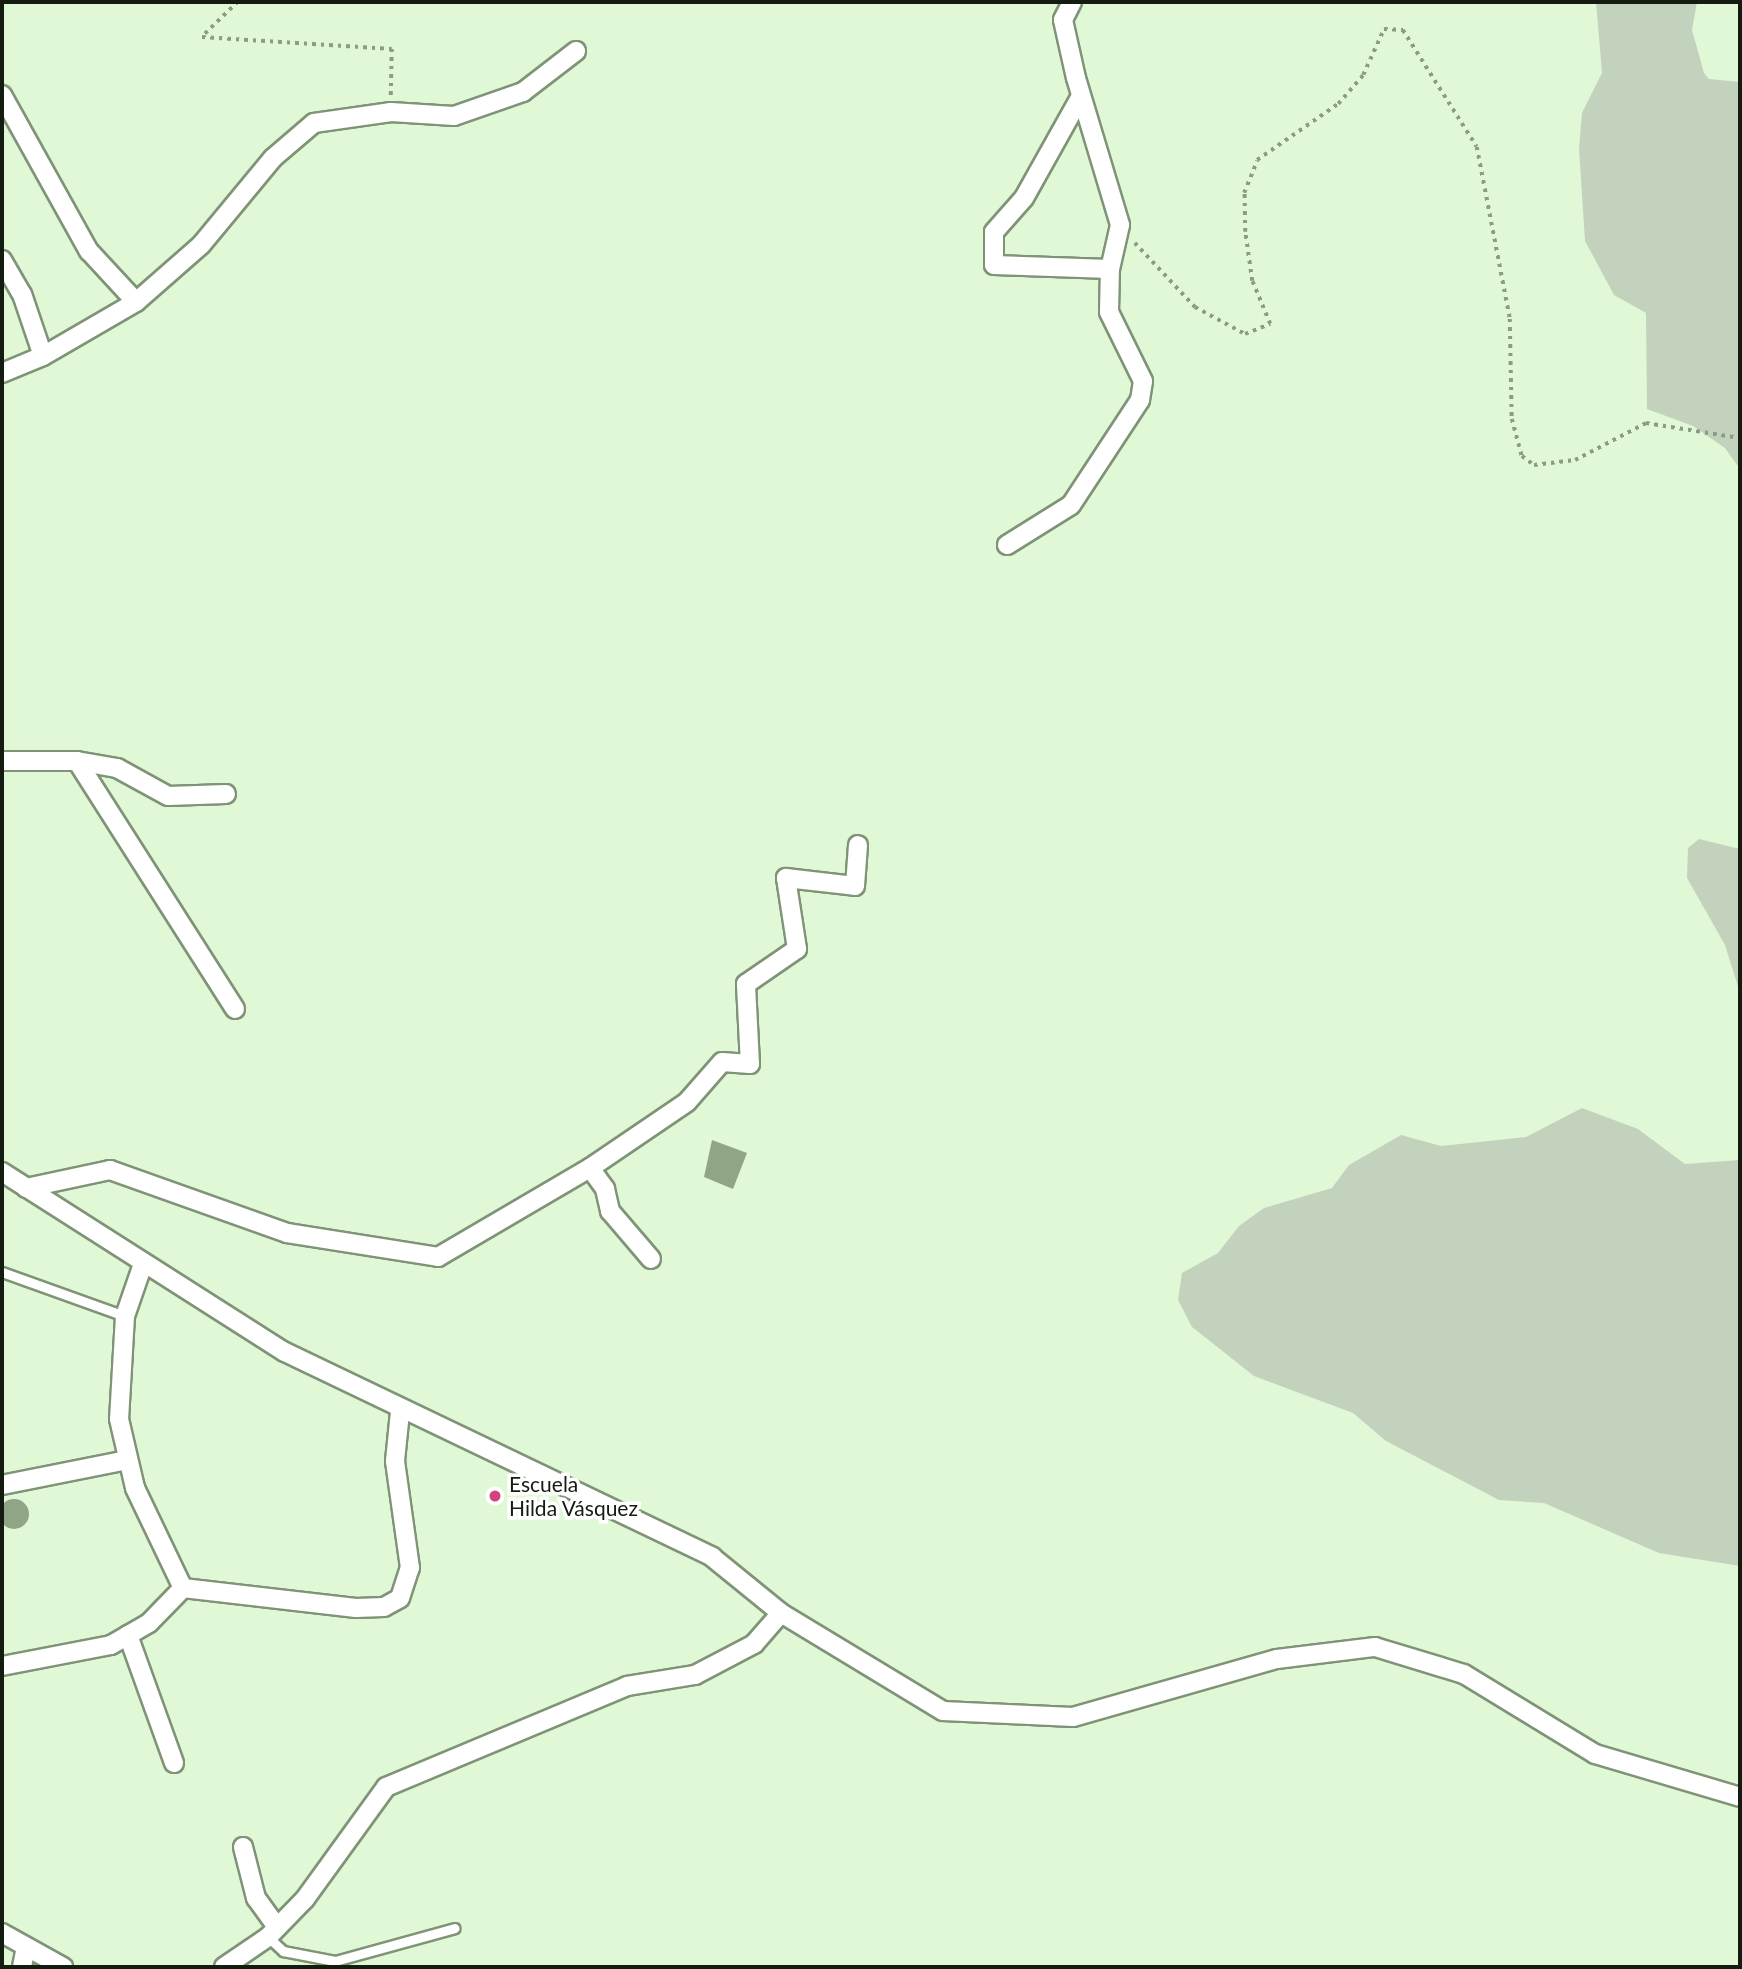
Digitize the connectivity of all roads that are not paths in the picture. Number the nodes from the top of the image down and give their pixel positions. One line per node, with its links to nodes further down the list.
1 (1072, 2): 4 (street)
2 (576, 51): 7 (street)
3 (2, 95): 7 (street)
4 (1080, 98): 6 (street); 6 (street)
5 (2, 260): 8 (street)
6 (1110, 270): 10 (street)
7 (136, 302): 8 (street)
8 (43, 356): 9 (street)
9 (2, 373)
10 (1007, 545)
11 (2, 761): 12 (street)
12 (77, 761): 13 (street); 15 (street)
13 (226, 794)
14 (858, 845): 16 (street)
15 (235, 1009)
16 (590, 1168): 18 (street); 19 (street)
17 (2, 1172): 18 (street)
18 (26, 1188): 20 (street)
19 (651, 1259)
20 (143, 1264): 22 (street); 23 (street)
21 (2, 1272): 22 (lane)
22 (125, 1316): 24 (street)
23 (400, 1412): 26 (street); 27 (street)
24 (127, 1460): 25 (street); 26 (street)
25 (2, 1485)
26 (183, 1588): 28 (street)
27 (781, 1614): 31 (street); 34 (street)
28 (128, 1635): 29 (street); 30 (street)
29 (2, 1666)
30 (174, 1763)
31 (1740, 1797)
32 (243, 1847): 34 (street)
33 (455, 1928): 34 (lane)
34 (273, 1932): 39 (street)
35 (2, 1933): 36 (street)
36 (26, 1947): 37 (street); 38 (street)
37 (22, 1967)
38 (62, 1967)
39 (224, 1967)

